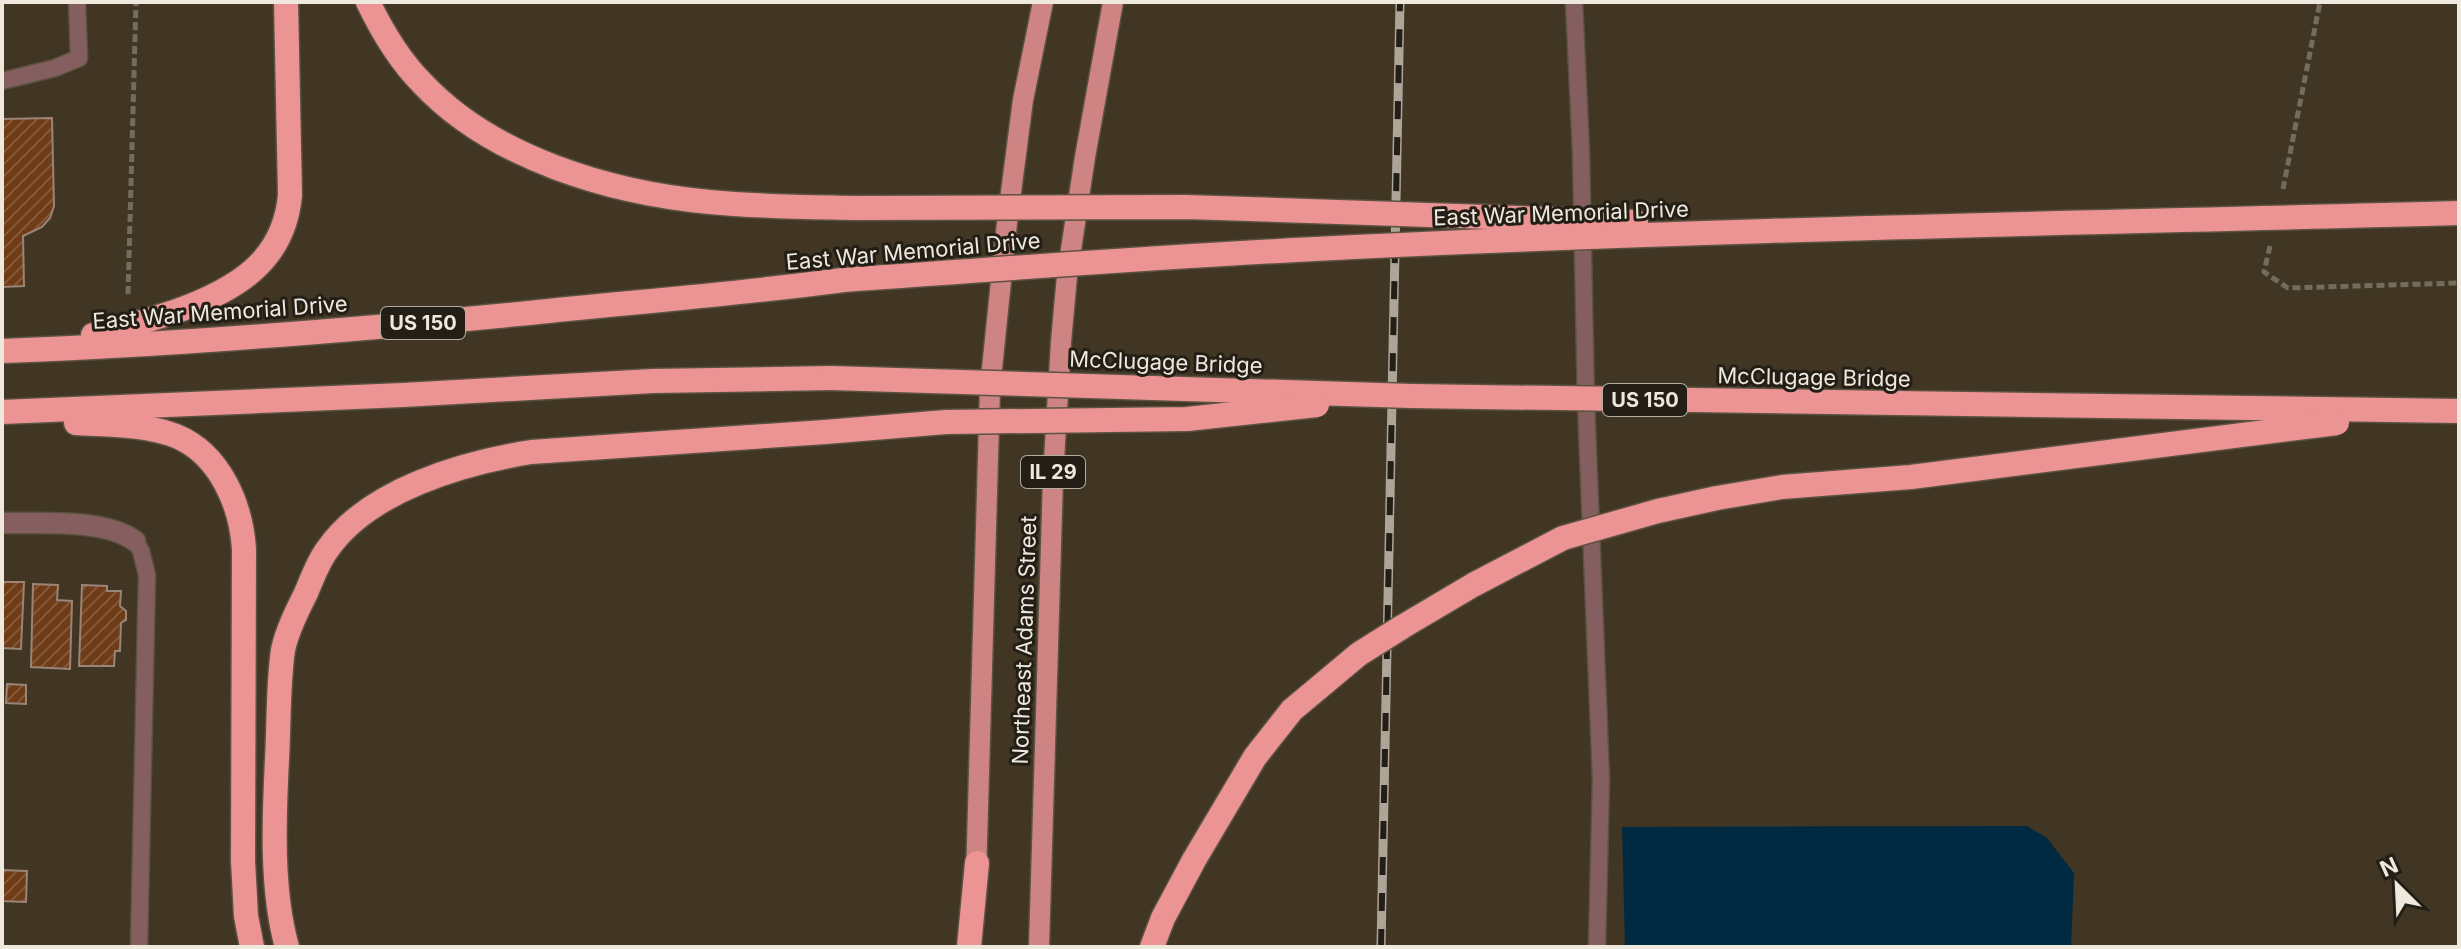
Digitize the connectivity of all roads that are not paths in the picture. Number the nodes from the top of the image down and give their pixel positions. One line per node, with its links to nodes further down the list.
1 (77, 2): 7 (lane)
2 (286, 2): 10 (highway)
3 (368, 2): 9 (highway, bridge)
4 (1043, 2): 18 (main road, Northeast Adams Street / IL 29)
5 (1113, 2): 23 (main road, Northeast Adams Street / IL 29)
6 (1574, 2): 25 (lane)
7 (2, 81)
8 (2459, 213): 9 (highway, US 150, bridge)
9 (1831, 229): 10 (highway, East War Memorial Drive / US 150, bridge)
10 (2, 349)
11 (1411, 396): 13 (highway, McClugage Bridge / US 150, bridge); 14 (highway, McClugage Bridge / US 150, bridge); 21 (highway, bridge)
12 (2459, 411): 14 (highway, McClugage Bridge / US 150, bridge)
13 (2, 412)
14 (2424, 412): 24 (highway, bridge)
15 (2, 420): 20 (highway)
16 (2, 523): 17 (street)
17 (135, 541): 19 (lane)
18 (977, 863): 22 (highway)
19 (139, 947)
20 (252, 947)
21 (287, 947)
22 (972, 947)
23 (1039, 947)
24 (1152, 947)
25 (1597, 947)

